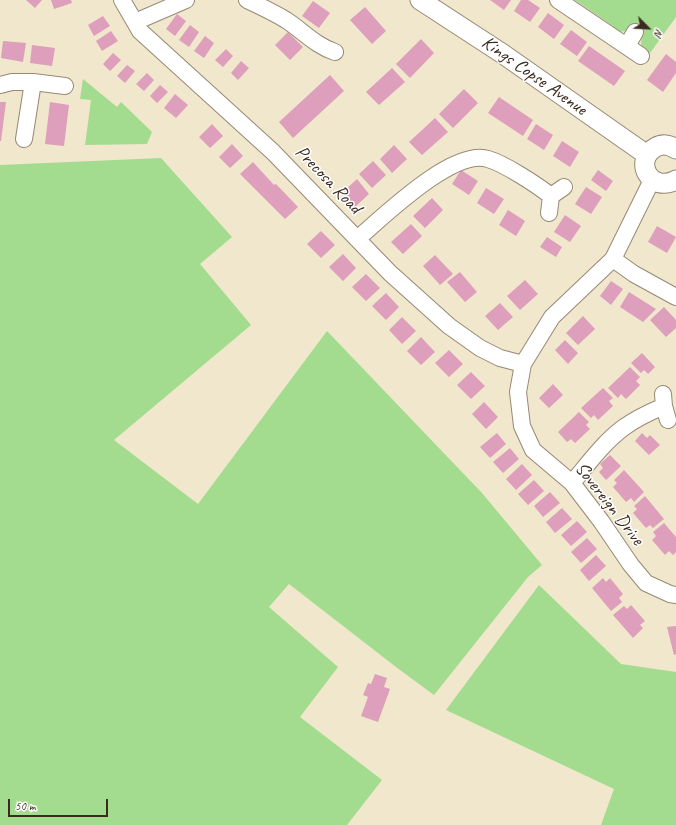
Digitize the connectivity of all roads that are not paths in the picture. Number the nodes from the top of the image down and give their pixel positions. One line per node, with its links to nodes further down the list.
1 (122, 0): 6 (street, Precosa Road)
2 (186, 0): 6 (street)
3 (247, 0): 7 (street)
4 (420, 0): 14 (street, Kings Copse Avenue)
5 (558, 0): 8 (street)
6 (135, 22): 20 (street, Precosa Road)
7 (335, 52)
8 (641, 56)
9 (33, 82): 10 (street); 11 (street); 12 (street)
10 (0, 85)
11 (65, 86)
12 (24, 139)
13 (676, 149): 14 (street)
14 (647, 155): 15 (street)
15 (652, 180): 16 (street); 21 (street, Sovereign Drive)
16 (676, 180)
17 (564, 187): 18 (street)
18 (551, 196): 19 (street); 20 (street)
19 (549, 213)
20 (357, 239): 23 (street, Precosa Road)
21 (613, 259): 22 (street); 23 (street, Sovereign Drive)
22 (676, 297)
23 (524, 364): 25 (street, Sovereign Drive)
24 (665, 406): 25 (street)
25 (572, 483): 26 (street, Sovereign Drive)
26 (676, 595)

